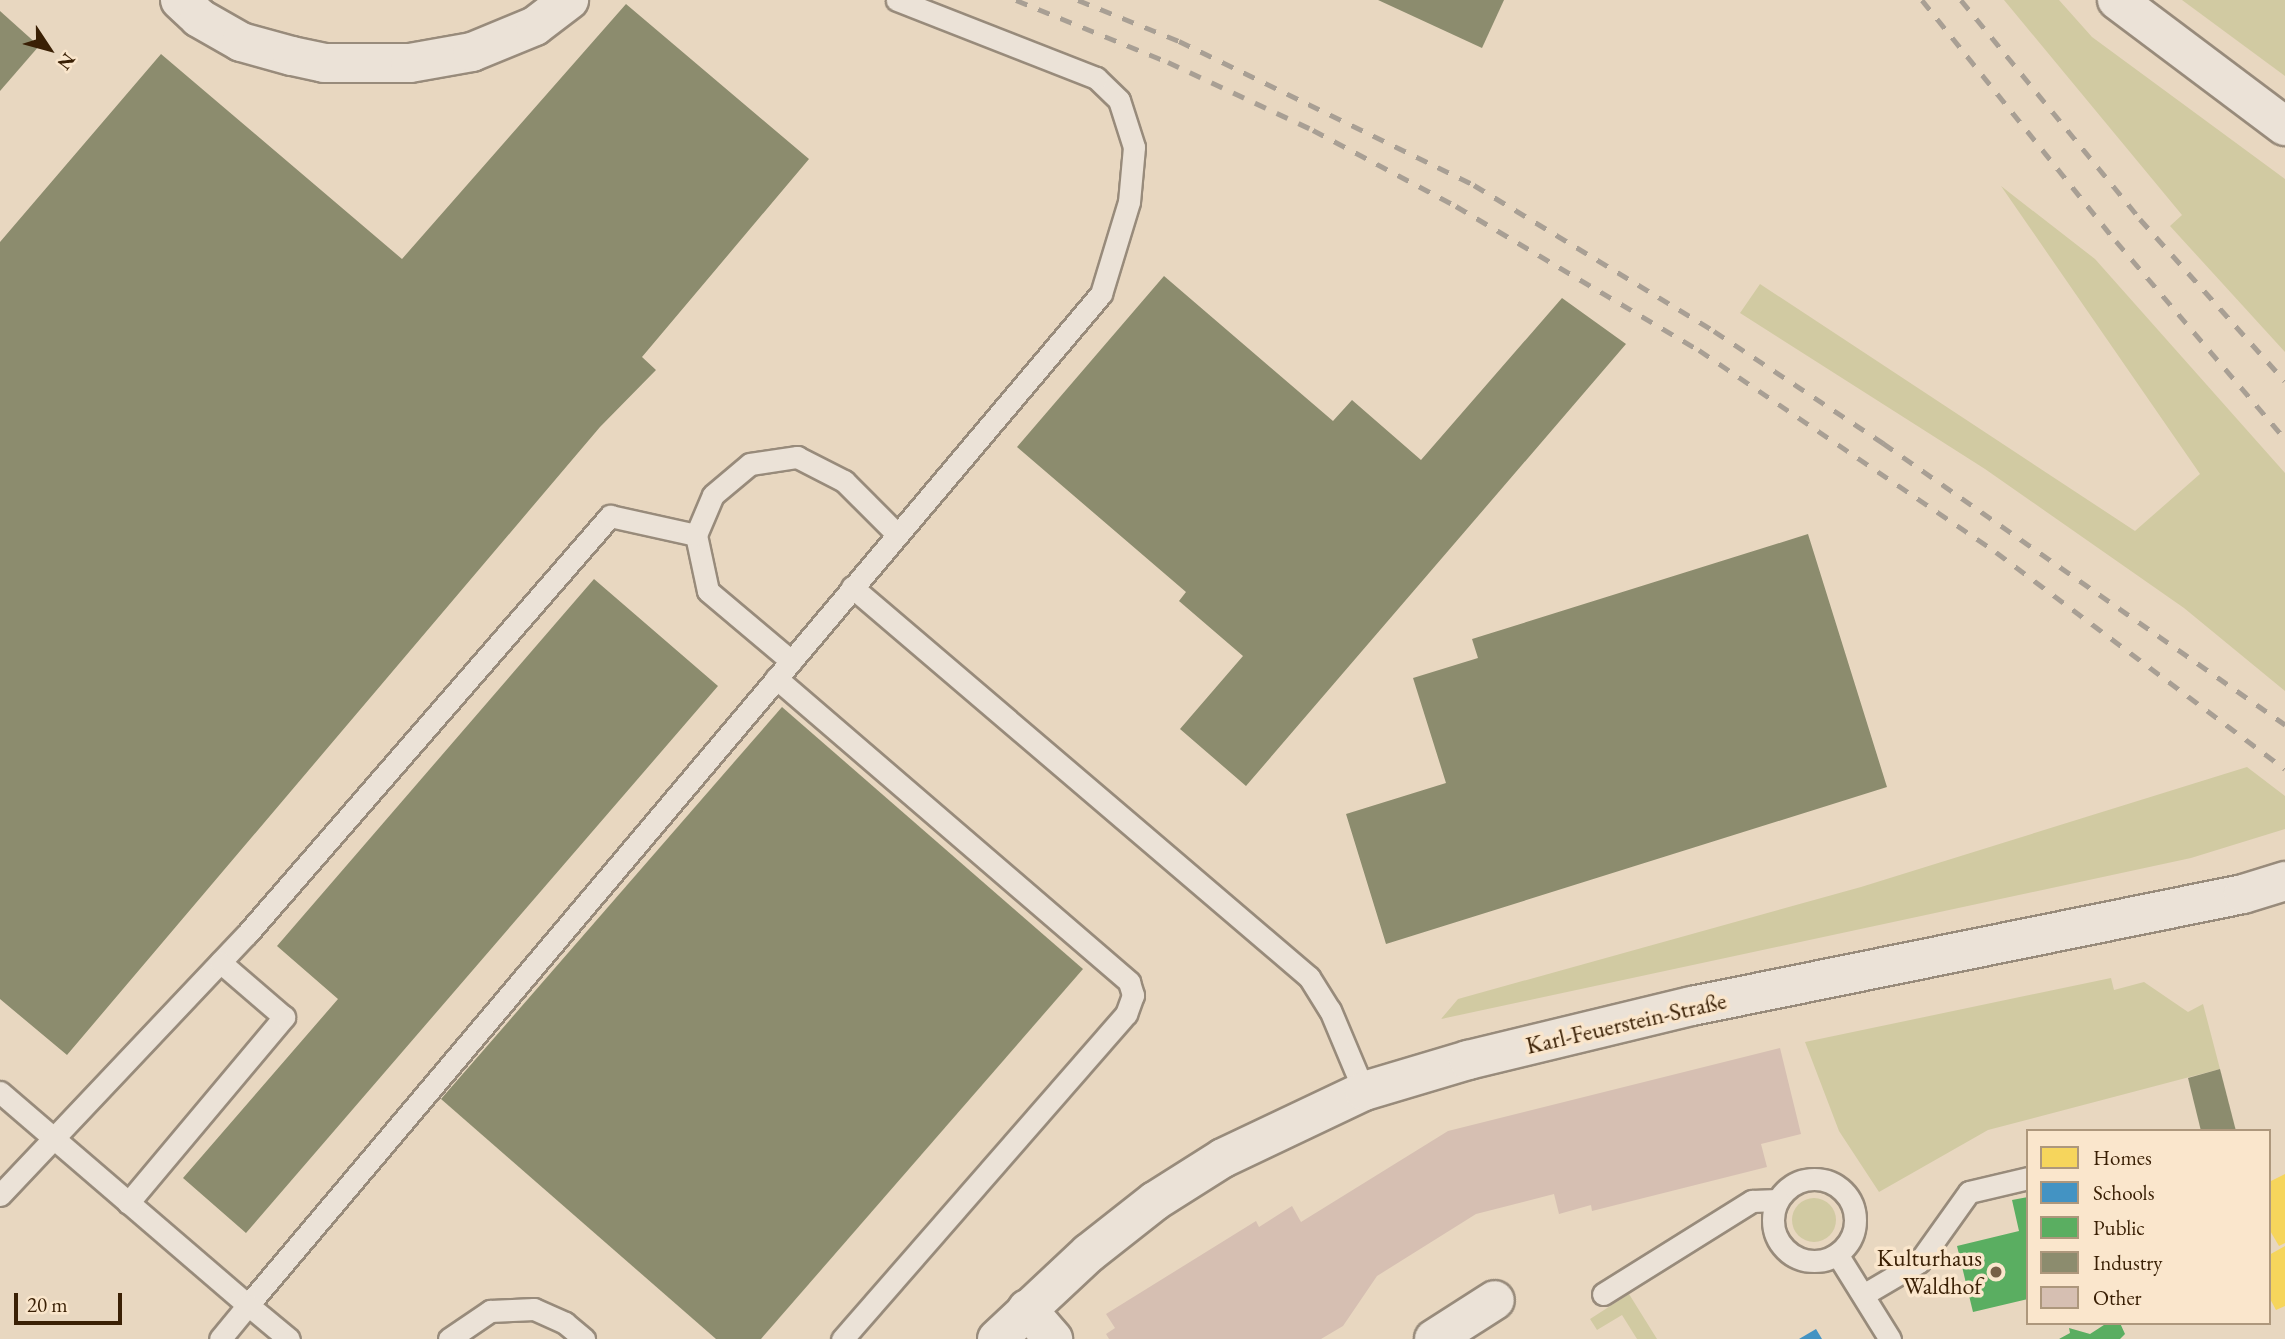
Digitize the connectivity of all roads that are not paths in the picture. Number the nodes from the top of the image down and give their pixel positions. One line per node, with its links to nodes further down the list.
1 (180, 0): 2 (street)
2 (569, 0)
3 (897, 0): 6 (lane)
4 (2118, 0): 5 (street)
5 (2285, 126)
6 (896, 533): 7 (lane); 8 (lane)
7 (696, 535): 9 (lane); 12 (lane)
8 (852, 587): 9 (lane); 13 (lane)
9 (790, 661): 10 (lane)
10 (776, 678): 24 (lane); 30 (lane)
11 (2285, 881): 13 (street, Karl-Feuerstein-Straße)
12 (220, 962): 15 (lane); 19 (lane)
13 (1364, 1091): 25 (street, Karl-Feuerstein-Straße)
14 (0, 1092): 15 (lane)
15 (51, 1137): 17 (lane); 19 (lane)
16 (2026, 1178): 22 (lane)
17 (0, 1195)
18 (1778, 1200): 20 (lane); 20 (lane); 21 (lane)
19 (128, 1203): 24 (lane)
20 (1837, 1254): 22 (lane)
21 (1603, 1294)
22 (1863, 1295): 34 (lane)
23 (1495, 1300): 33 (street)
24 (248, 1305): 26 (lane); 27 (lane)
25 (1027, 1309): 31 (street, Karl-Feuerstein-Straße); 32 (street)
26 (220, 1339)
27 (289, 1339)
28 (449, 1339): 29 (lane)
29 (584, 1339)
30 (842, 1339)
31 (997, 1339)
32 (1054, 1339)
33 (1434, 1339)
34 (1890, 1339)

